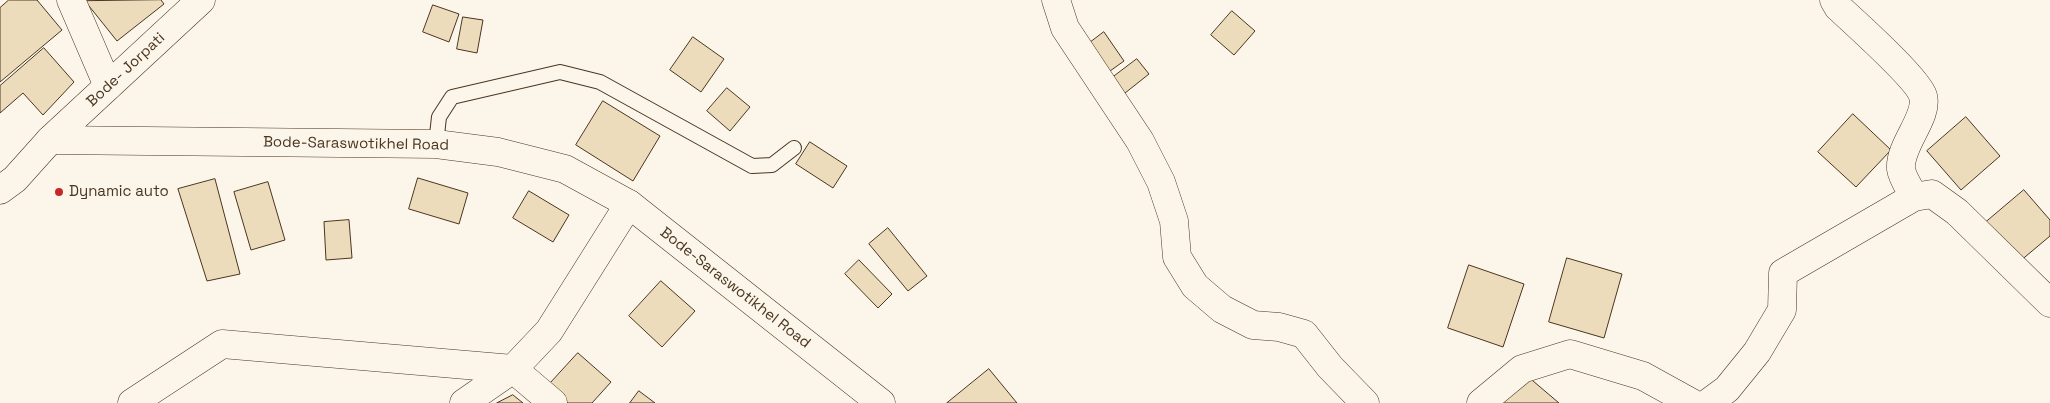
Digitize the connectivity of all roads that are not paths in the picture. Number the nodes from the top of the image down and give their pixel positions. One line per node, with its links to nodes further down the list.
1 (71, 0): 5 (street)
2 (201, 0): 5 (street, Bode- Jorpati)
3 (1056, 0): 18 (street)
4 (1834, 0): 10 (street)
5 (108, 86): 6 (street, Bode- Jorpati)
6 (50, 140): 7 (street, Bode-Saraswotikhel Road); 9 (street, Bode- Jorpati)
7 (436, 144): 8 (lane); 11 (street, Bode-Saraswotikhel Road)
8 (794, 148)
9 (0, 190)
10 (1914, 197): 12 (street); 21 (street)
11 (628, 204): 13 (street); 17 (street, Bode-Saraswotikhel Road)
12 (2050, 303)
13 (512, 369): 14 (street); 15 (street); 16 (street)
14 (132, 403)
15 (464, 403)
16 (553, 403)
17 (881, 403)
18 (1365, 403)
19 (1481, 403): 20 (street)
20 (1692, 403)
21 (1708, 403)

